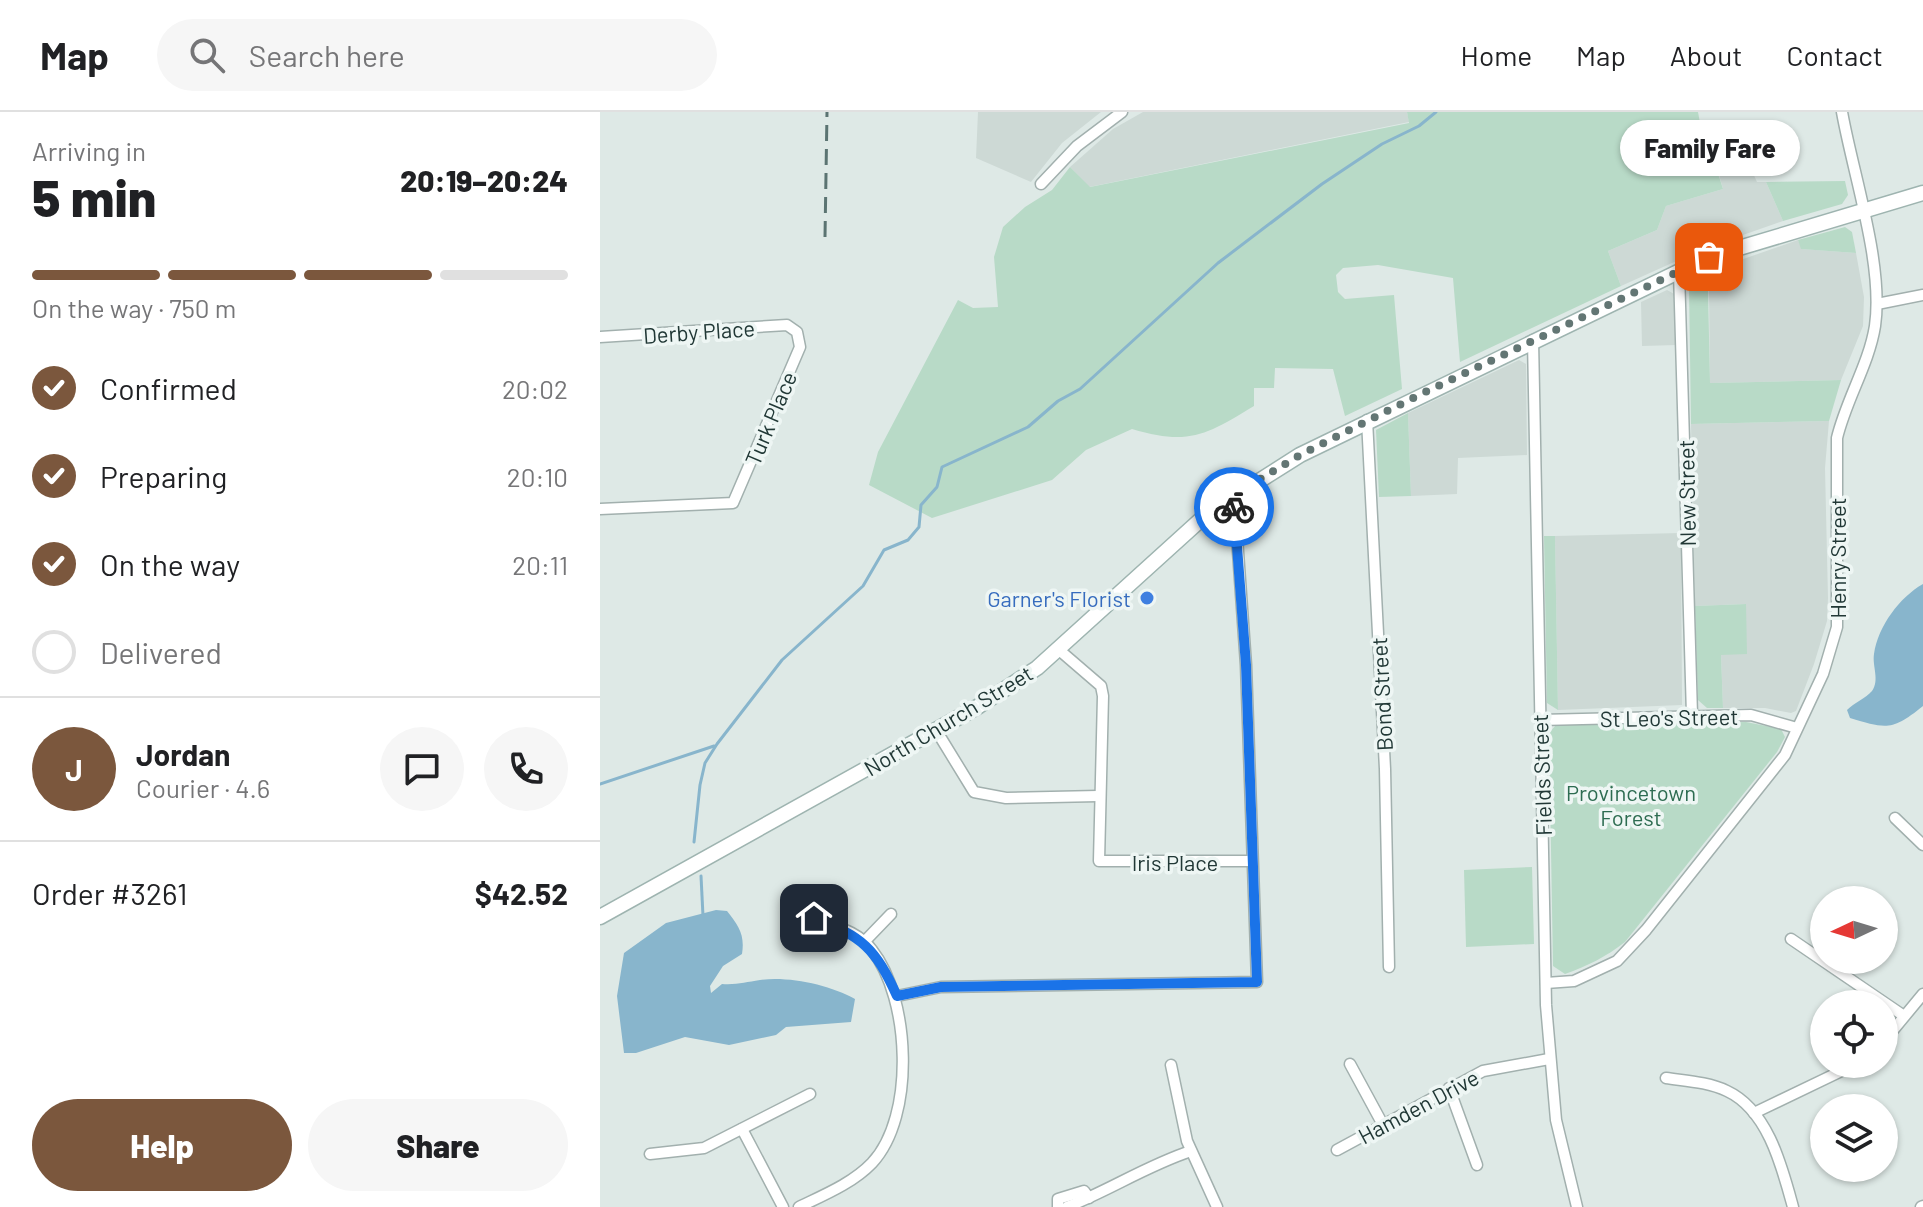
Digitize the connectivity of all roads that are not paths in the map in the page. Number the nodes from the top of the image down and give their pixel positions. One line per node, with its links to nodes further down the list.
1 (1122, 112): 3 (street)
2 (1842, 112): 5 (street, Henry Street)
3 (1041, 184)
4 (1923, 193): 5 (main road, North Church Street)
5 (1862, 210): 6 (main road, North Church Street); 8 (street, Henry Street)
6 (1679, 271): 11 (main road, North Church Street); 16 (street, New Street)
7 (1923, 295): 8 (street)
8 (1877, 304): 18 (street, Henry Street)
9 (797, 332): 10 (street, Derby Place); 14 (street, Turk Place)
10 (600, 337)
11 (1533, 340): 12 (main road, North Church Street); 17 (street, Fields Street)
12 (1367, 420): 13 (main road, North Church Street); 29 (street, Bond Street)
13 (1234, 495): 15 (main road, North Church Street); 23 (street)
14 (600, 509)
15 (1058, 649): 19 (main road, North Church Street); 20 (street)
16 (1692, 715): 17 (street, St Leo's Street); 18 (street, St Leo's Street)
17 (1540, 720): 30 (street, Fields Street)
18 (1797, 728): 30 (street, Henry Street)
19 (936, 730): 20 (street); 25 (main road, North Church Street)
20 (1098, 796): 23 (street, Iris Place)
21 (1895, 818): 22 (street)
22 (1923, 845)
23 (1252, 861): 32 (street)
24 (891, 914): 28 (street)
25 (600, 917)
26 (814, 918): 28 (street)
27 (1791, 939): 33 (street)
28 (864, 942): 32 (street)
29 (1389, 967)
30 (1546, 983): 35 (street, Fields Street)
31 (1923, 994): 33 (street)
32 (897, 996): 51 (street)
33 (1904, 1016): 34 (street)
34 (1898, 1024)
35 (1549, 1059): 40 (street, Hamden Drive); 55 (street, Fields Street)
36 (1350, 1064): 43 (street)
37 (1171, 1065): 46 (street)
38 (1666, 1078): 42 (street)
39 (1827, 1078): 42 (street)
40 (1449, 1088): 43 (street, Hamden Drive); 48 (street)
41 (810, 1094): 44 (street)
42 (1754, 1113): 56 (street)
43 (1382, 1123): 45 (street, Hamden Drive)
44 (742, 1129): 47 (street); 50 (street)
45 (1337, 1150)
46 (1191, 1151): 49 (street); 54 (street)
47 (650, 1154)
48 (1477, 1165)
49 (1089, 1198): 52 (street); 53 (street)
50 (783, 1207)
51 (799, 1207)
52 (1058, 1207)
53 (1067, 1207)
54 (1217, 1207)
55 (1577, 1207)
56 (1793, 1207)

